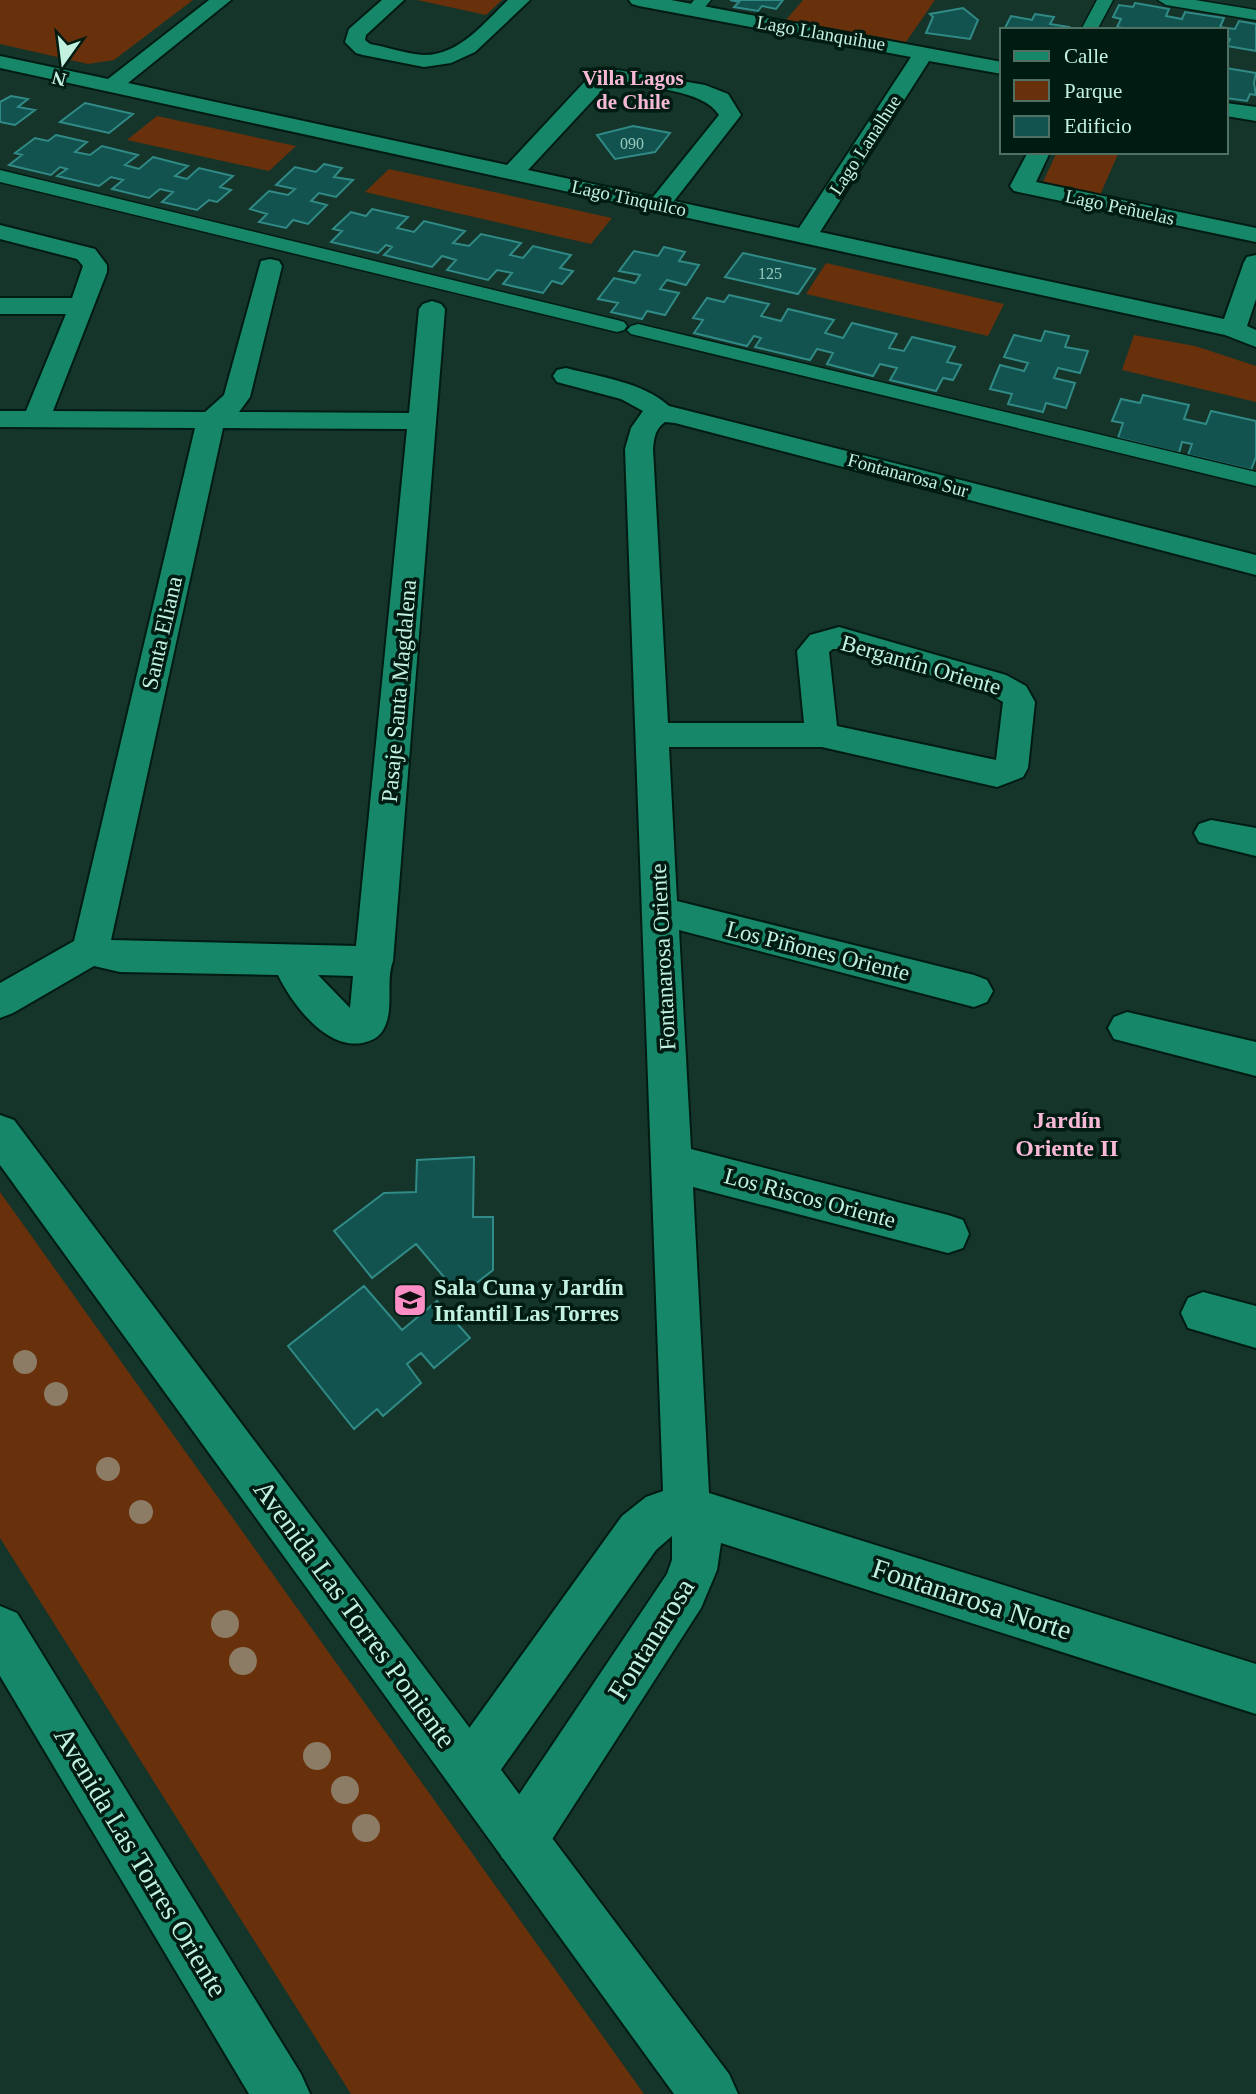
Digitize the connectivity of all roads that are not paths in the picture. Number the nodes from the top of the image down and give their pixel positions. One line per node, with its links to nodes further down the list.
1 (221, 0): 13 (street)
2 (394, 0): 3 (street)
3 (520, 0)
4 (639, 0): 7 (street, Lago Llanquihue)
5 (1105, 0): 9 (lane)
6 (1166, 0): 8 (lane)
7 (699, 5): 10 (street, Lago Llanquihue)
8 (1256, 16)
9 (1090, 28)
10 (924, 53): 12 (street, Lago Llanquihue); 22 (street, Lago Lanalhue)
11 (4, 66): 13 (street, Lago Tinquilco)
12 (1000, 68)
13 (112, 86): 17 (street, Lago Tinquilco)
14 (1228, 109): 15 (street)
15 (1256, 114)
16 (1039, 154): 21 (street, Lago Peñuelas)
17 (513, 172): 19 (street, Lago Tinquilco); 19 (street)
18 (0, 176): 35 (lane)
19 (659, 205): 22 (street, Lago Tinquilco)
20 (0, 232): 26 (street)
21 (1256, 235)
22 (805, 237): 28 (street, Lago Tinquilco)
23 (1256, 262): 28 (street)
24 (270, 266): 32 (street)
25 (0, 306): 26 (street)
26 (81, 306): 31 (street)
27 (432, 309): 33 (street, Pasaje Santa Magdalena)
28 (1244, 334)
29 (566, 376): 30 (street, Fontanarosa Sur)
30 (660, 413): 36 (street, Fontanarosa Sur); 37 (street, Fontanarosa Oriente)
31 (36, 419): 32 (street); 34 (street)
32 (211, 420): 33 (street); 42 (street, Santa Eliana)
33 (423, 421): 44 (street, Pasaje Santa Magdalena)
34 (1, 422)
35 (1256, 479)
36 (1255, 566)
37 (652, 735): 38 (street, Bergantín Oriente); 41 (street, Fontanarosa Oriente)
38 (822, 736): 38 (street, Bergantín Oriente)
39 (1212, 833): 40 (street)
40 (1256, 842)
41 (661, 911): 45 (street, Los Piñones Oriente); 50 (street, Fontanarosa Oriente)
42 (90, 950): 43 (street); 46 (street)
43 (289, 960): 44 (street); 44 (street, Pasaje Santa Magdalena)
44 (375, 961)
45 (974, 991)
46 (0, 1002)
47 (1127, 1028): 48 (street)
48 (1256, 1059)
49 (0, 1133): 57 (street, Avenida Las Torres Poniente)
50 (672, 1163): 51 (street, Los Riscos Oriente); 54 (street, Fontanarosa Oriente)
51 (948, 1234)
52 (1203, 1313): 53 (street)
53 (1256, 1327)
54 (687, 1509): 56 (street, Fontanarosa Norte); 57 (street); 58 (street, Fontanarosa)
55 (0, 1630): 59 (street, Avenida Las Torres Oriente)
56 (1256, 1689)
57 (470, 1770): 58 (street, Avenida Las Torres Poniente)
58 (521, 1839): 60 (street, Avenida Las Torres Poniente)
59 (281, 2094)
60 (709, 2094)

